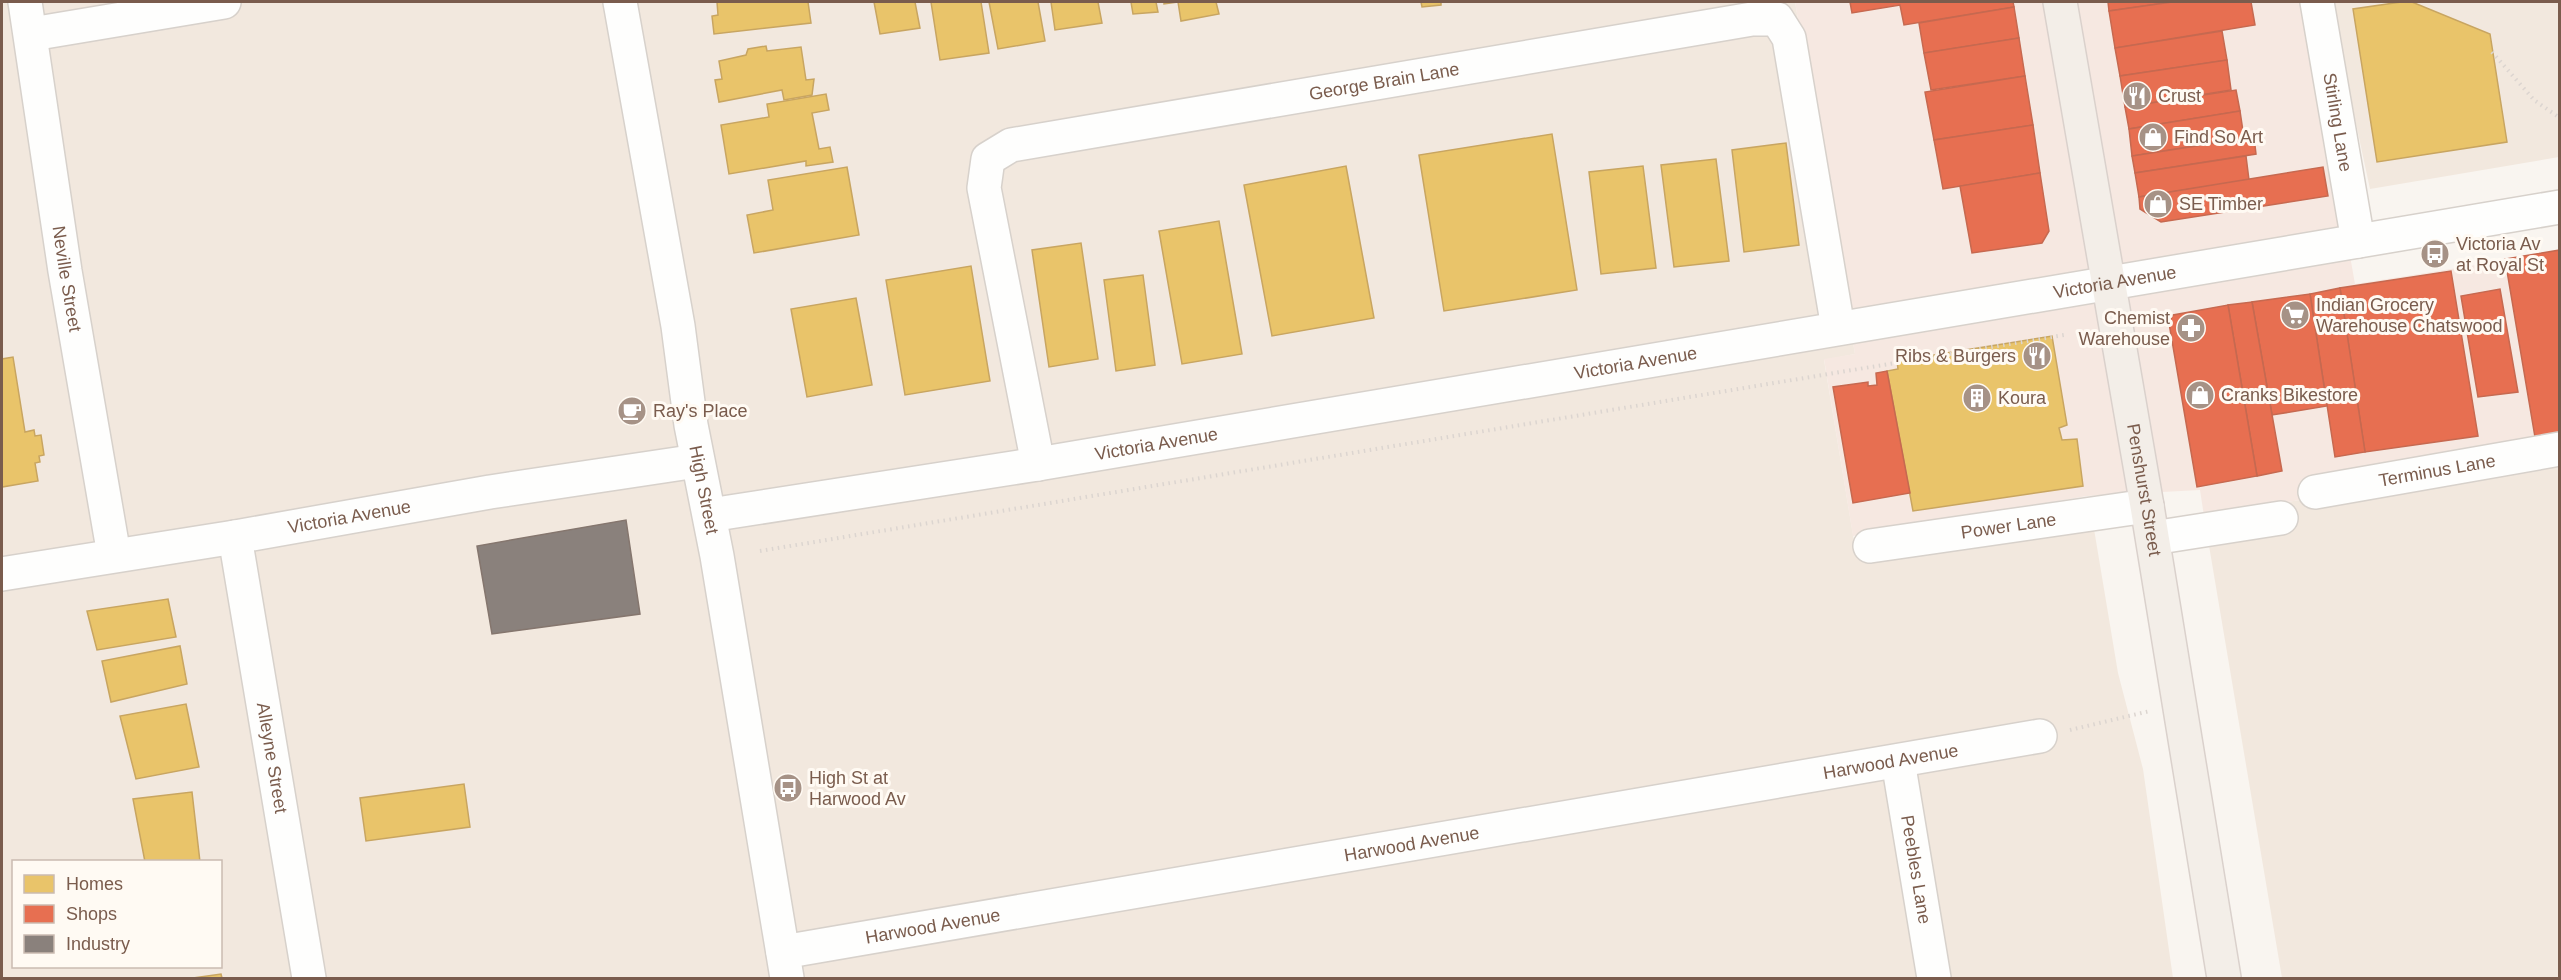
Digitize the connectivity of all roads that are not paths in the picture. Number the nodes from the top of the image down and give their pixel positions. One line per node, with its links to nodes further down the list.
1 (25, 2): 6 (street, Neville Street)
2 (224, 2): 6 (street)
3 (620, 2): 12 (street, High Street)
4 (2060, 2): 9 (main road, Penshurst Street)
5 (2317, 2): 8 (street, Stirling Lane)
6 (32, 34): 21 (street, Neville Street)
7 (2559, 207): 8 (street, Victoria Avenue)
8 (2358, 241): 9 (street, Victoria Avenue)
9 (2110, 283): 10 (street, Victoria Avenue); 15 (main road, Penshurst Street)
10 (1838, 328): 13 (street, Victoria Avenue); 13 (street, George Brain Lane)
11 (2559, 450): 14 (street, Terminus Lane)
12 (697, 461): 16 (street, High Street); 18 (street, Victoria Avenue)
13 (1038, 464): 16 (street, Victoria Avenue)
14 (2315, 492)
15 (2147, 506): 19 (main road, Penshurst Street); 20 (street, Power Lane)
16 (710, 515): 25 (street, High Street)
17 (2281, 518): 19 (street)
18 (235, 537): 21 (street, Victoria Avenue); 26 (street, Alleyne Street)
19 (2152, 538): 28 (main road, Penshurst Street)
20 (1870, 546)
21 (114, 555): 22 (street, Victoria Avenue)
22 (2, 574)
23 (2040, 736): 24 (street, Harwood Avenue)
24 (1898, 761): 25 (street, Harwood Avenue); 27 (street, Peebles Lane)
25 (785, 965)
26 (309, 978)
27 (1934, 978)
28 (2224, 978)

